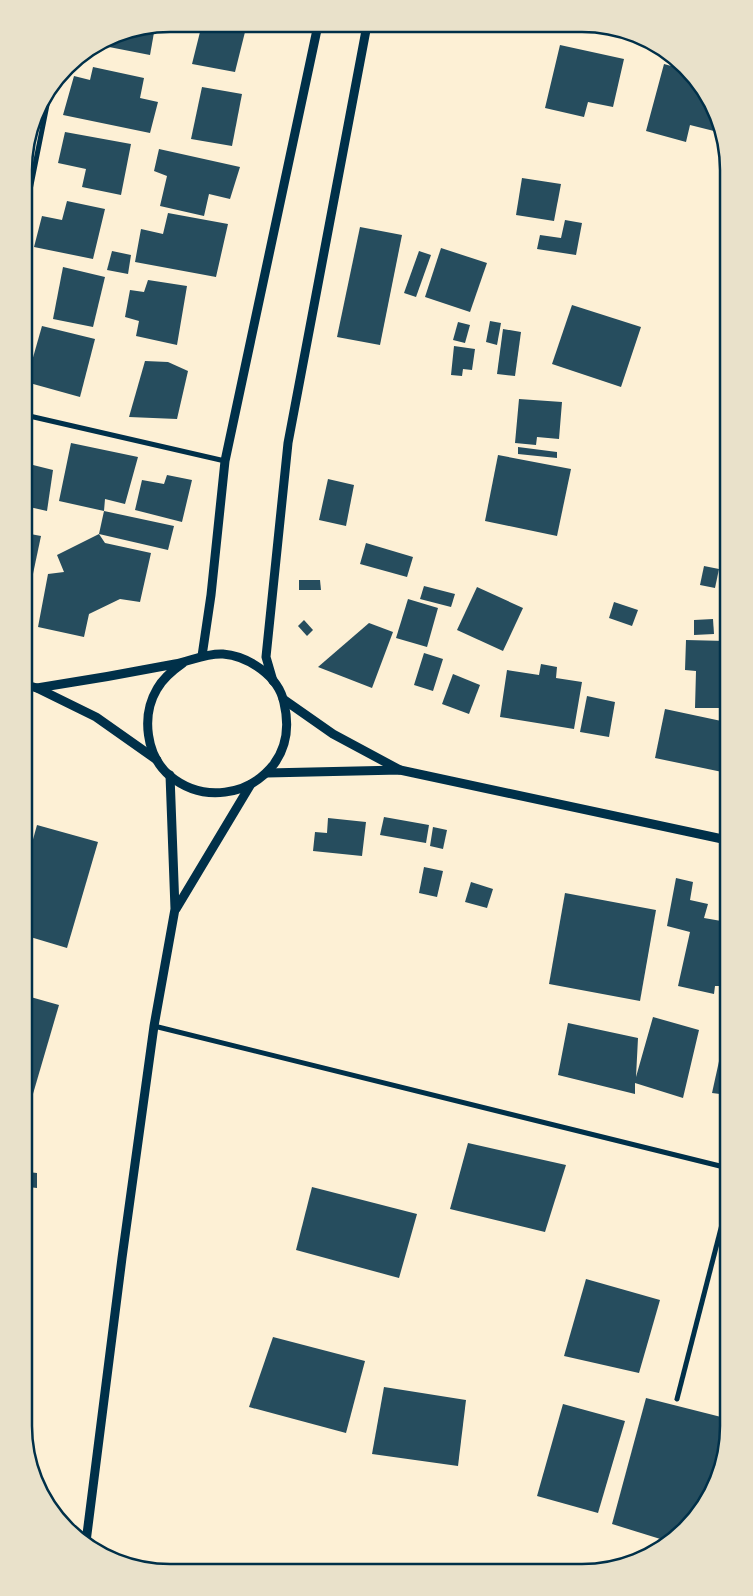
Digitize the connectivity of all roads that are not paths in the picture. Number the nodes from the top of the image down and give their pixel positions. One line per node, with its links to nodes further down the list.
1 (316, 33): 6 (street)
2 (366, 33): 9 (street)
3 (46, 112): 4 (street)
4 (33, 175)
5 (33, 417): 6 (street)
6 (226, 461): 7 (street)
7 (202, 656): 8 (street); 9 (street)
8 (183, 663): 11 (street); 13 (street)
9 (273, 681): 12 (street)
10 (33, 687): 11 (street)
11 (37, 688): 13 (street)
12 (284, 699): 14 (street); 15 (street)
13 (158, 761): 16 (street)
14 (400, 770): 15 (street); 18 (street)
15 (267, 773): 17 (street)
16 (170, 775): 17 (street); 19 (street)
17 (251, 784): 19 (street)
18 (720, 839)
19 (176, 909): 20 (street)
20 (154, 1026): 21 (street); 24 (street)
21 (720, 1166)
22 (720, 1232): 23 (street)
23 (677, 1399)
24 (87, 1536)

